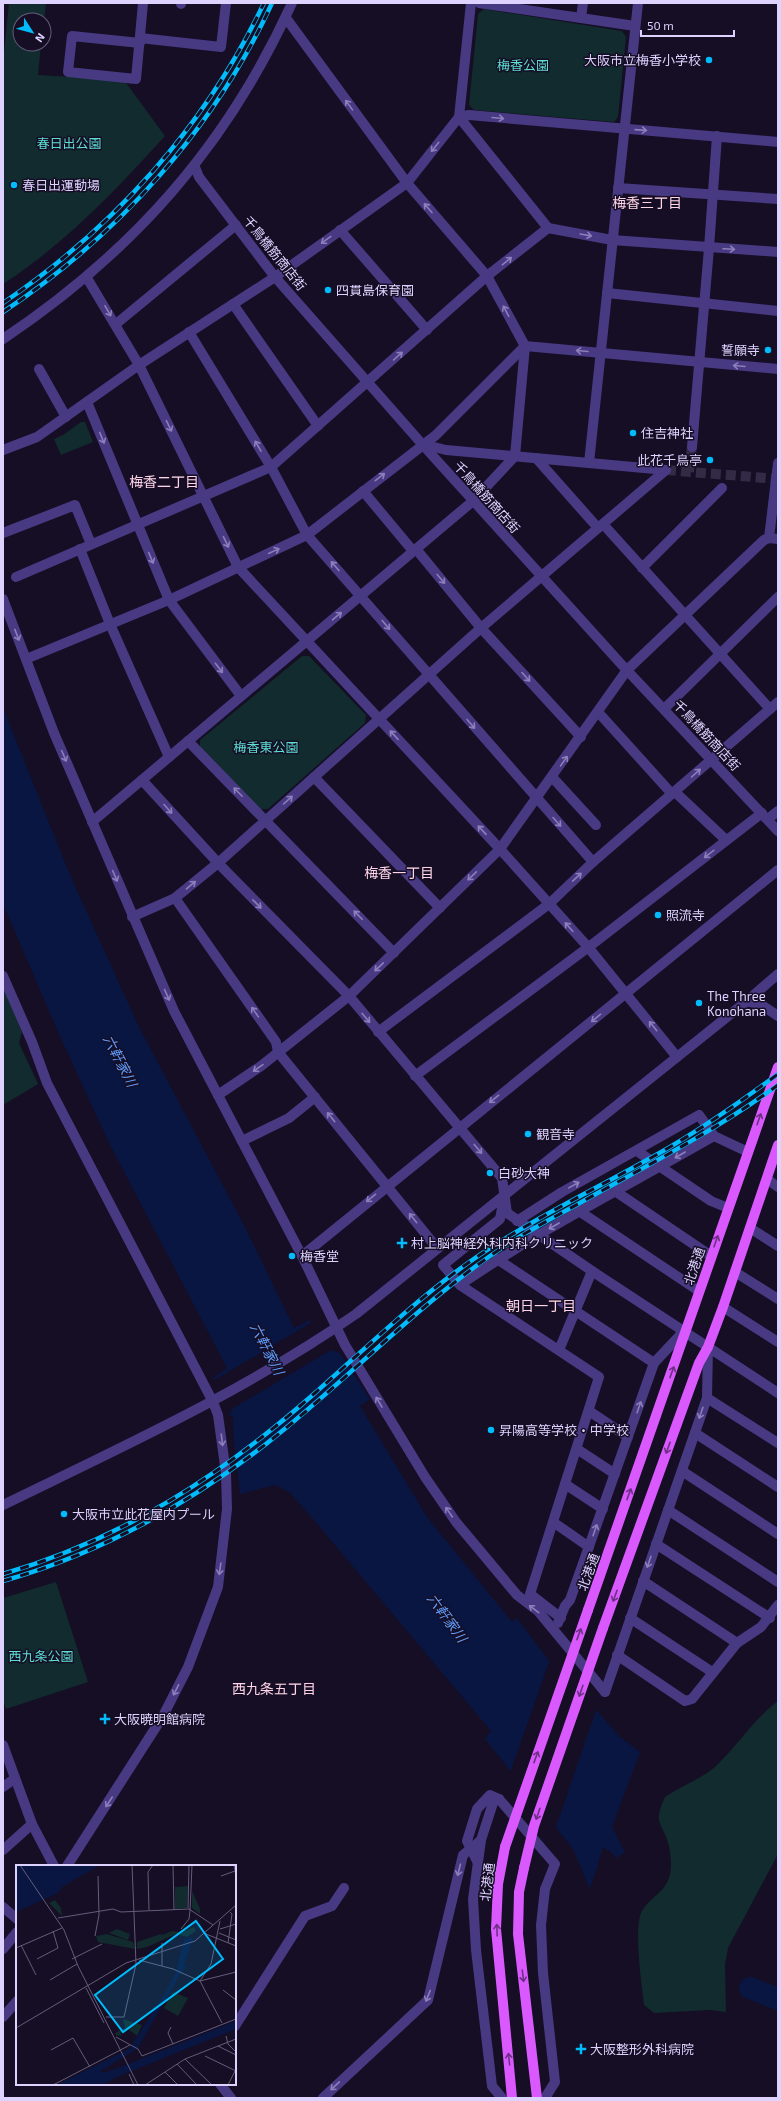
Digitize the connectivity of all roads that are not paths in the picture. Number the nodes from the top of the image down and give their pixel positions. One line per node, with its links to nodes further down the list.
1 (143, 3): 11 (street)
2 (226, 3): 11 (street)
3 (292, 3): 8 (street)
4 (471, 3): 12 (street)
5 (479, 3): 9 (street)
6 (583, 3): 9 (street)
7 (638, 3): 10 (street)
8 (286, 18): 16 (street); 17 (street, one-way to 8)
9 (581, 18): 10 (street)
10 (635, 26): 13 (street)
11 (140, 41): 11 (street)
12 (459, 117): 13 (street, one-way to 13); 17 (street, one-way to 17); 22 (street)
13 (624, 129): 14 (street, one-way to 14); 18 (street)
14 (717, 136): 15 (street); 19 (street)
15 (778, 142)
16 (194, 167): 21 (street, 千鳥橋筋商店街); 29 (street)
17 (406, 183): 23 (street); 27 (street, one-way to 17)
18 (618, 188): 19 (street); 24 (street)
19 (712, 195): 20 (street); 25 (street)
20 (778, 199)
21 (236, 225): 28 (street, 千鳥橋筋商店街); 34 (street)
22 (548, 228): 24 (street, one-way to 24); 27 (street, one-way to 22)
23 (340, 230): 28 (street, one-way to 28); 35 (street)
24 (612, 240): 25 (street); 30 (street)
25 (709, 248): 26 (street, one-way to 26); 32 (street)
26 (778, 252)
27 (487, 276): 35 (street); 38 (street, one-way to 27)
28 (275, 277): 31 (street); 44 (street, 千鳥橋筋商店街)
29 (88, 278): 34 (street, one-way to 34); 37 (street)
30 (607, 294): 32 (street); 39 (street)
31 (233, 304): 36 (street); 47 (street)
32 (704, 304): 33 (street); 40 (street)
33 (778, 310)
34 (116, 324): 41 (street)
35 (427, 330): 44 (street, one-way to 35)
36 (189, 332): 41 (street); 55 (street, one-way to 36)
37 (3, 339)
38 (525, 346): 39 (street, one-way to 38); 48 (street); 51 (street)
39 (600, 353): 40 (street); 53 (street)
40 (698, 362): 43 (street, one-way to 40); 49 (street)
41 (139, 366): 45 (street); 58 (street, one-way to 58)
42 (39, 369): 46 (street)
43 (778, 370)
44 (369, 382): 47 (street); 48 (street, 千鳥橋筋商店街)
45 (87, 402): 46 (street); 60 (street, one-way to 60)
46 (66, 417): 50 (street)
47 (318, 426): 55 (street)
48 (422, 444): 51 (street); 57 (street, one-way to 48); 59 (street, 千鳥橋筋商店街)
49 (692, 447)
50 (3, 450)
51 (515, 456): 52 (street); 59 (street)
52 (536, 458): 53 (street); 61 (street)
53 (589, 463): 61 (street)
54 (778, 463): 64 (street)
55 (271, 466): 58 (street); 63 (street)
56 (722, 488): 70 (street)
57 (364, 491): 63 (street); 68 (street)
58 (204, 496): 60 (street); 69 (street, one-way to 69)
59 (473, 501): 68 (street); 71 (street, 千鳥橋筋商店街)
60 (136, 523): 65 (street); 76 (street, one-way to 76)
61 (600, 526): 70 (street); 71 (street)
62 (3, 534): 65 (street)
63 (307, 535): 69 (street, one-way to 63); 73 (street, one-way to 63)
64 (773, 539): 66 (street); 77 (street)
65 (91, 544): 67 (street)
66 (778, 548)
67 (80, 549): 72 (street); 78 (street)
68 (415, 550): 73 (street); 79 (street, one-way to 79)
69 (238, 567): 76 (street); 80 (street)
70 (642, 568): 77 (street)
71 (542, 576): 79 (street); 83 (street, 千鳥橋筋商店街)
72 (16, 577)
73 (361, 596): 80 (street, one-way to 73); 84 (street, one-way to 84)
74 (778, 597): 81 (street)
75 (3, 598): 82 (street, one-way to 82)
76 (169, 600): 78 (street); 85 (street, one-way to 85)
77 (686, 616): 81 (street); 83 (street)
78 (110, 624): 82 (street); 92 (street)
79 (482, 628): 84 (street); 90 (street, one-way to 90)
80 (307, 641): 85 (street); 89 (street)
81 (720, 654): 86 (street); 87 (street)
82 (26, 659): 102 (street, one-way to 102)
83 (627, 670): 87 (street, 千鳥橋筋商店街); 88 (street)
84 (429, 675): 89 (street); 98 (street, one-way to 98)
85 (241, 696): 91 (street)
86 (774, 705): 93 (street)
87 (664, 710): 93 (street, 千鳥橋筋商店街)
88 (598, 712): 90 (street); 97 (street)
89 (380, 719): 94 (street); 106 (street, one-way to 89)
90 (581, 737): 95 (street, one-way to 90)
91 (188, 741): 92 (street); 101 (street, one-way to 91)
92 (169, 757): 96 (street)
93 (712, 759): 97 (street, one-way to 93); 100 (street, 千鳥橋筋商店街)
94 (314, 777): 101 (street, one-way to 94); 112 (street)
95 (552, 777): 98 (street); 103 (street)
96 (142, 780): 102 (street); 108 (street, one-way to 108)
97 (674, 793): 105 (street); 107 (street)
98 (536, 798): 106 (street); 107 (street, one-way to 107)
99 (778, 811): 100 (street)
100 (765, 816): 104 (street, 千鳥橋筋商店街); 105 (street)
101 (265, 820): 108 (street); 115 (street, one-way to 101)
102 (92, 822): 113 (street, one-way to 113)
103 (596, 825)
104 (778, 831)
105 (726, 840): 114 (street, one-way to 114)
106 (500, 849): 111 (street); 112 (street, one-way to 112)
107 (593, 862): 111 (street, one-way to 107)
108 (218, 863): 110 (street, one-way to 108); 119 (street, one-way to 119)
109 (778, 870): 118 (street)
110 (175, 898): 113 (street); 123 (street, one-way to 110)
111 (549, 904): 114 (street, one-way to 111); 122 (street)
112 (440, 908): 115 (street)
113 (132, 917): 127 (street, one-way to 127)
114 (588, 947): 118 (street); 126 (street)
115 (394, 953): 119 (street, one-way to 119)
116 (778, 974): 120 (street)
117 (3, 976): 166 (street)
118 (626, 994): 124 (street, one-way to 118); 129 (street, one-way to 129)
119 (349, 996): 122 (street, one-way to 122); 123 (street)
120 (747, 1002): 121 (street); 124 (street)
121 (778, 1016)
122 (378, 1032): 126 (street)
123 (278, 1052): 127 (street, one-way to 127); 128 (street)
124 (677, 1057): 140 (street)
125 (778, 1067): 134 (main road, 北港通, one-way to 125)
126 (415, 1076): 129 (street)
127 (218, 1094): 131 (street)
128 (315, 1097): 131 (street); 137 (street, one-way to 128)
129 (459, 1127): 137 (street); 140 (street, one-way to 140)
130 (714, 1136): 133 (street); 134 (street); 135 (street, one-way to 135)
131 (242, 1141): 148 (street)
132 (778, 1145): 136 (main road)
133 (637, 1151): 135 (street); 143 (street, one-way to 133)
134 (748, 1152): 141 (main road, 北港通)
135 (660, 1167): 139 (street); 141 (street)
136 (767, 1180): 138 (street); 144 (main road)
137 (386, 1186): 147 (street, one-way to 137); 148 (street, one-way to 148)
138 (778, 1186)
139 (615, 1191): 142 (street); 149 (street)
140 (505, 1194): 143 (street); 147 (street); 153 (street)
141 (728, 1208): 149 (main road, 北港通, one-way to 141)
142 (579, 1211): 145 (street, one-way to 145); 154 (street)
143 (517, 1221): 145 (street)
144 (750, 1228): 146 (street); 152 (main road)
145 (538, 1235): 150 (street); 151 (street)
146 (778, 1246)
147 (437, 1248): 158 (street)
148 (302, 1256): 158 (street)
149 (711, 1256): 154 (main road, 北港通)
150 (498, 1259): 153 (street); 157 (street)
151 (592, 1271): 157 (street); 159 (street)
152 (735, 1272): 155 (street); 156 (main road)
153 (460, 1285): 162 (street)
154 (698, 1291): 159 (main road, 北港通)
155 (778, 1299)
156 (723, 1307): 160 (street); 161 (main road)
157 (575, 1310): 162 (street); 163 (street)
158 (337, 1327): 166 (street); 189 (street, one-way to 158)
159 (684, 1331): 161 (street); 163 (street); 216 (main road, 北港通, one-way to 159, bridge)
160 (778, 1342)
161 (708, 1347): 164 (street); 165 (street); 217 (main road, one-way to 217, bridge)
162 (559, 1350): 167 (street)
163 (654, 1363): 169 (street, one-way to 163)
164 (778, 1393)
165 (707, 1398): 168 (street, one-way to 168); 170 (street)
166 (217, 1400): 176 (street); 203 (street, one-way to 203)
167 (589, 1411): 169 (street); 171 (street)
168 (695, 1433): 172 (street); 175 (street)
169 (628, 1437): 173 (street)
170 (778, 1443)
171 (576, 1449): 173 (street); 174 (street)
172 (682, 1471): 178 (street); 180 (street)
173 (615, 1474): 177 (street)
174 (565, 1484): 177 (street); 179 (street)
175 (778, 1487)
176 (3, 1505)
177 (603, 1509): 182 (street, one-way to 177)
178 (668, 1510): 181 (street); 184 (street)
179 (553, 1522): 182 (street); 186 (street)
180 (778, 1534)
181 (656, 1544): 183 (street, one-way to 183); 188 (street)
182 (589, 1547): 186 (street)
183 (643, 1581): 187 (street); 190 (street)
184 (778, 1582)
185 (778, 1605): 188 (street)
186 (561, 1618): 189 (street)
187 (630, 1618): 191 (street); 192 (street)
188 (770, 1618): 190 (street)
189 (554, 1630): 191 (street)
190 (737, 1643): 192 (street)
191 (617, 1655): 192 (street)
192 (712, 1672)
193 (3, 1745): 194 (street)
194 (14, 1779): 195 (street); 197 (street)
195 (3, 1787)
196 (499, 1799): 198 (street); 199 (street); 218 (street)
197 (32, 1824): 200 (street); 202 (street)
198 (481, 1840): 199 (street); 201 (street)
199 (471, 1849): 201 (street); 214 (street, one-way to 214)
200 (3, 1850)
201 (478, 1863): 215 (street)
202 (53, 1865)
203 (68, 1865)
204 (344, 1888): 211 (street)
205 (3, 1907): 206 (street)
206 (16, 1917)
207 (16, 1933): 208 (street)
208 (3, 1949)
209 (16, 2002): 210 (street)
210 (3, 2017)
211 (236, 2024)
212 (221, 2085): 213 (street)
213 (231, 2098)
214 (323, 2098)
215 (502, 2098)
216 (512, 2098)
217 (537, 2098)
218 (545, 2098)

